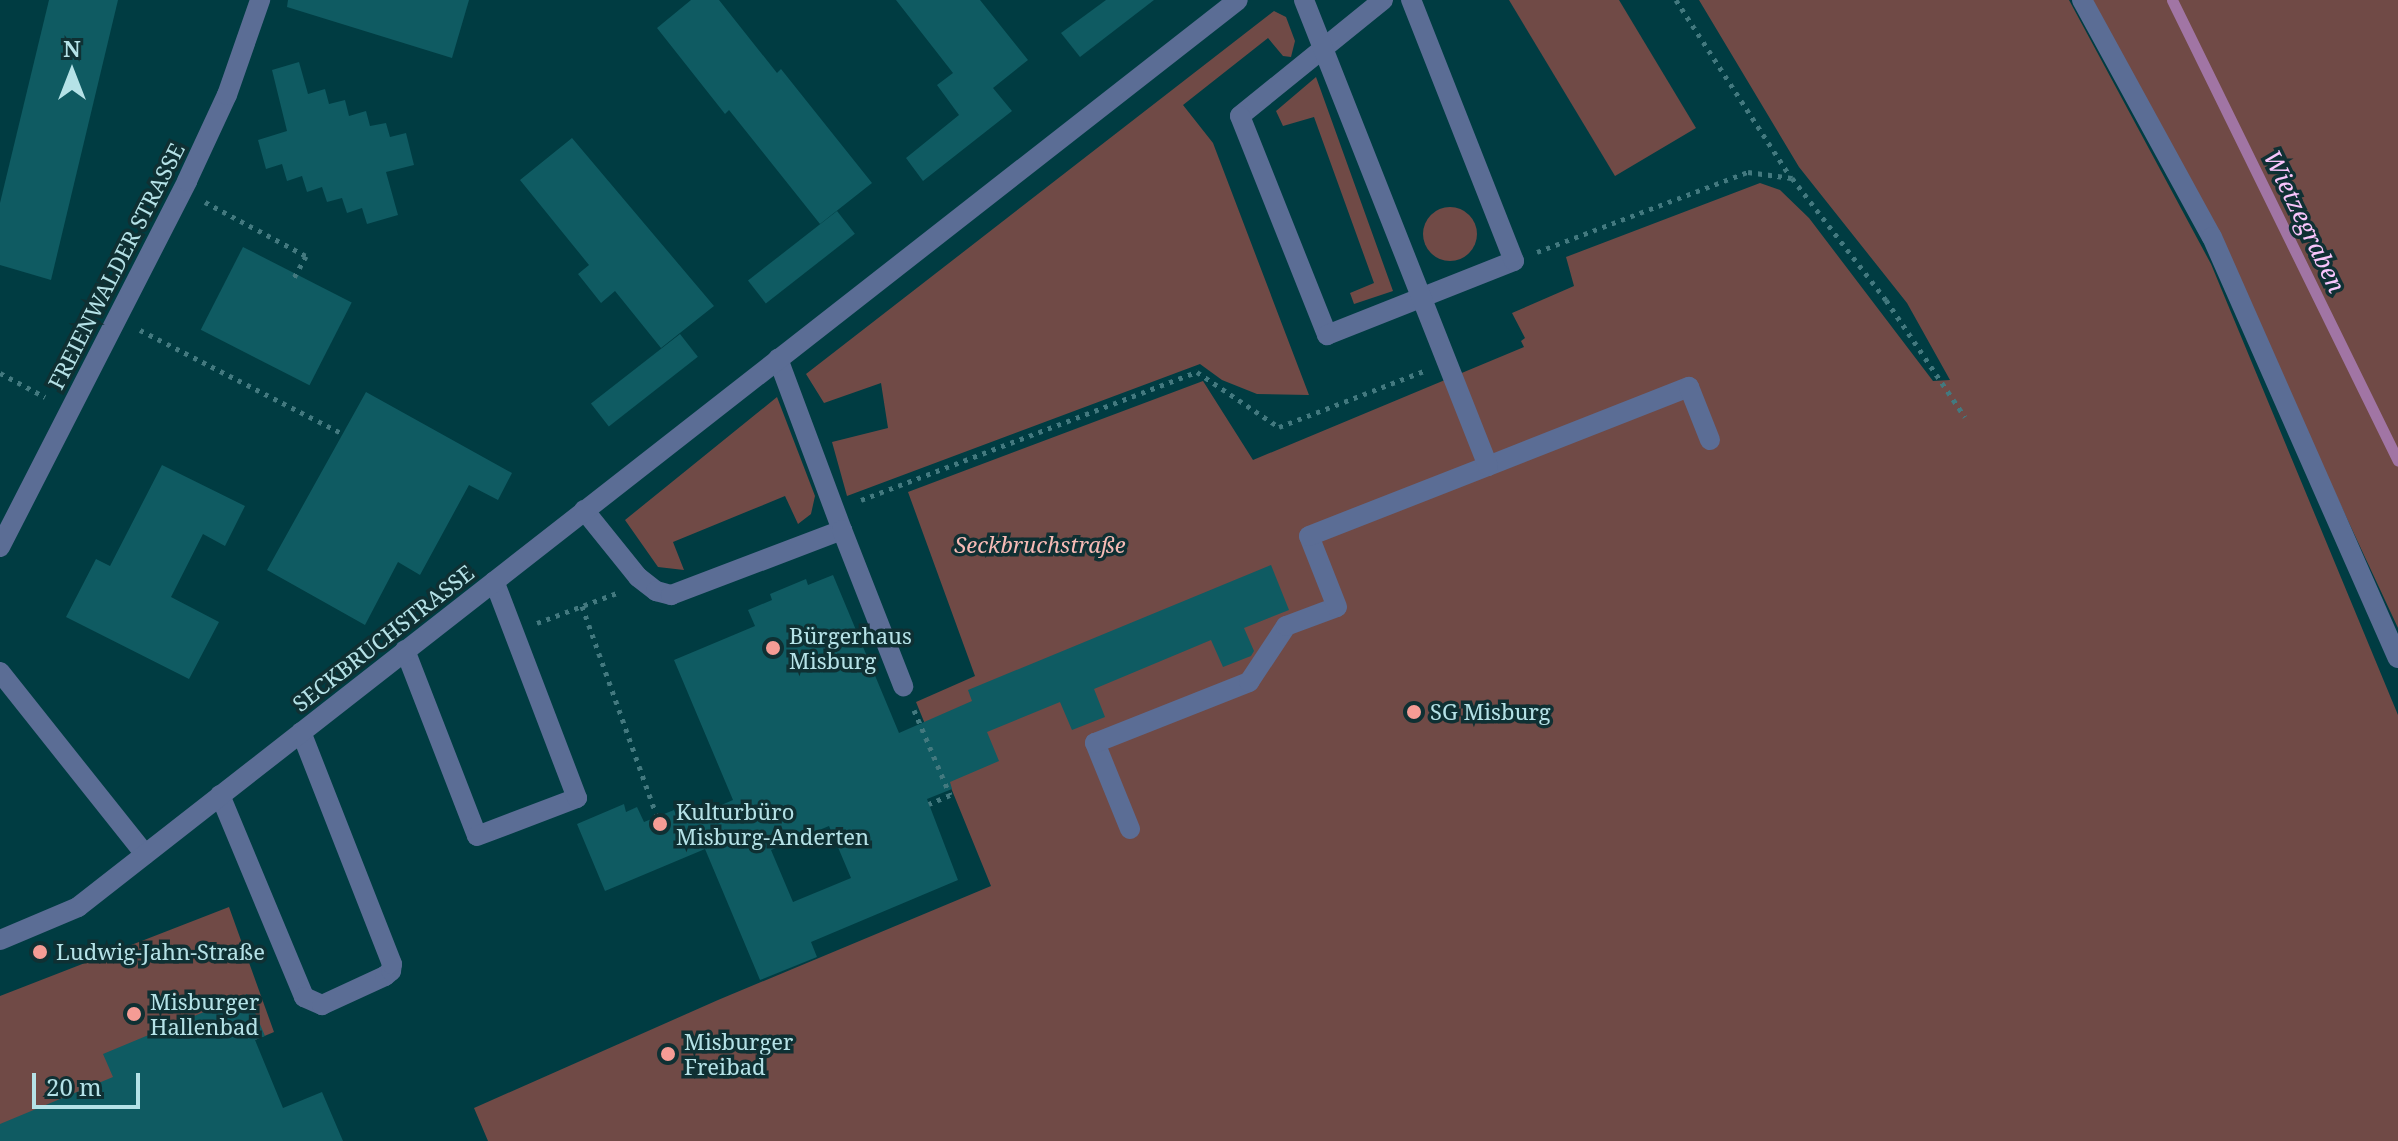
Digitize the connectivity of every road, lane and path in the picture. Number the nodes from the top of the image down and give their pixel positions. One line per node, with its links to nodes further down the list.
1 (260, 0): 10 (street, FREIENWALDER STRASSE)
2 (1238, 0): 15 (street, SECKBRUCHSTRASSE)
3 (1304, 0): 8 (street)
4 (1383, 0): 8 (street)
5 (1411, 0): 11 (street)
6 (1676, 0): 9 (path)
7 (2082, 0): 32 (street)
8 (1323, 48): 13 (street); 13 (street)
9 (1792, 178): 11 (path); 19 (path)
10 (183, 190): 12 (path); 14 (street, FREIENWALDER STRASSE)
11 (1514, 261): 13 (street)
12 (294, 278)
13 (1421, 297): 16 (street)
14 (118, 318): 18 (street, FREIENWALDER STRASSE); 20 (path)
15 (778, 359): 23 (street, SECKBRUCHSTRASSE); 24 (street)
16 (1447, 362): 22 (street); 24 (path)
17 (0, 373): 18 (path)
18 (70, 412): 26 (street, FREIENWALDER STRASSE)
19 (1965, 417)
20 (343, 434)
21 (1710, 440): 22 (street)
22 (1488, 466): 39 (street)
23 (584, 510): 27 (street, SECKBRUCHSTRASSE); 28 (street)
24 (835, 510): 25 (street)
25 (842, 530): 28 (street); 34 (street)
26 (0, 547)
27 (494, 581): 30 (street); 31 (street, SECKBRUCHSTRASSE)
28 (646, 582): 29 (path)
29 (582, 606): 30 (path); 38 (path)
30 (513, 632): 31 (street)
31 (405, 650): 35 (street, SECKBRUCHSTRASSE)
32 (2398, 658)
33 (0, 672): 40 (street)
34 (903, 686): 37 (path)
35 (301, 732): 36 (street, SECKBRUCHSTRASSE); 36 (street)
36 (220, 795): 40 (street, SECKBRUCHSTRASSE)
37 (929, 804)
38 (657, 817)
39 (1130, 829)
40 (145, 854): 41 (street, SECKBRUCHSTRASSE)
41 (0, 940)

